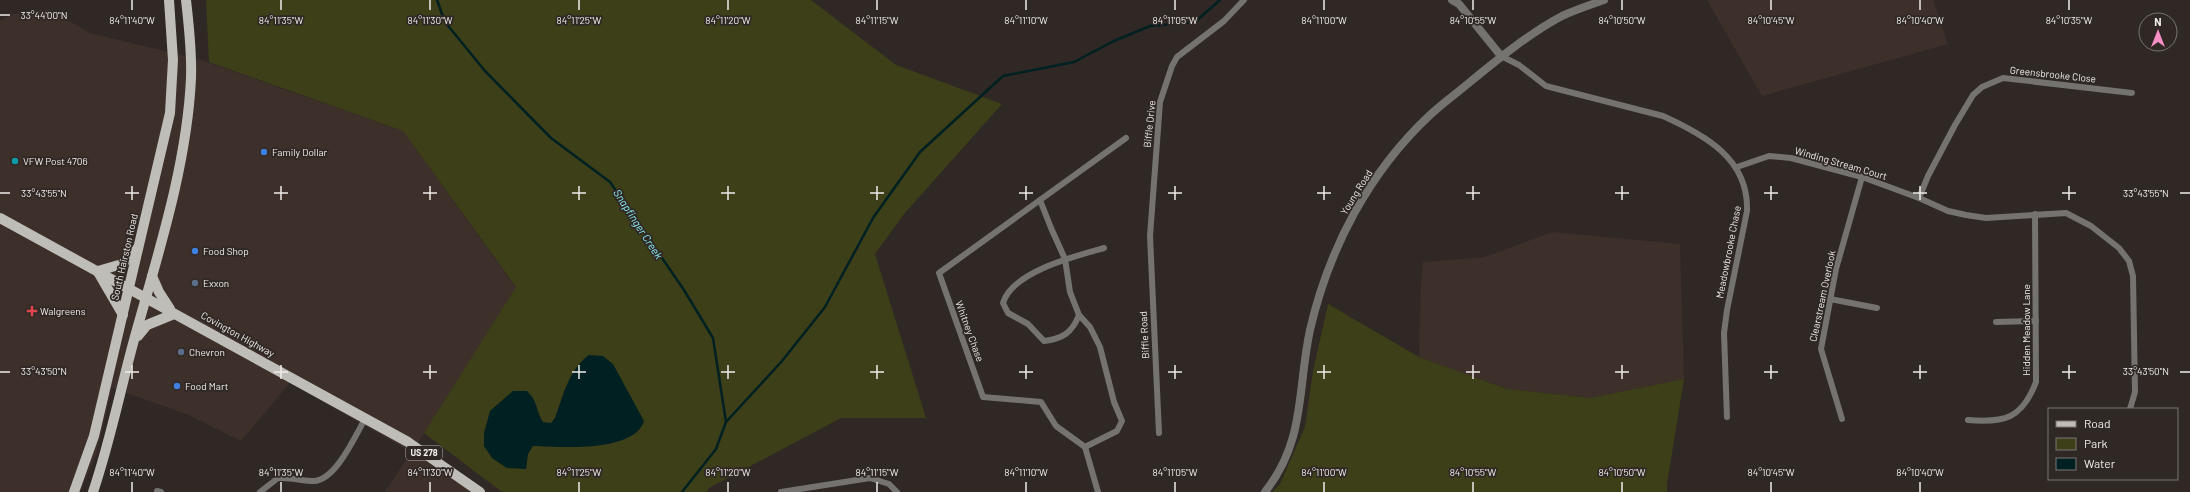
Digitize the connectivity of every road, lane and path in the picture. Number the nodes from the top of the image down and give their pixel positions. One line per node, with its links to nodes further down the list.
1 (169, 0): 16 (main road, South Hairston Road)
2 (186, 0): 20 (main road)
3 (1244, 0): 15 (street, Biffle Drive)
4 (1604, 0): 6 (street, Young Road)
5 (1457, 1): 6 (street)
6 (1501, 56): 9 (street, Meadowbrooke Chase); 45 (street, Young Road)
7 (2132, 93): 11 (street, Greensbrooke Close)
8 (1126, 138): 12 (street, Whitney Chase)
9 (1737, 167): 10 (street, Winding Stream Court); 32 (street, Meadowbrooke Chase)
10 (1862, 177): 11 (street, Winding Stream Court); 23 (street, Clearstream Overlook)
11 (1920, 198): 13 (street, Winding Stream Court)
12 (1040, 200): 18 (street); 37 (street, Whitney Chase)
13 (2035, 214): 28 (street, Hidden Meadow Lane); 31 (street, Winding Stream Court)
14 (0, 218): 19 (main road, Covington Highway / US 278)
15 (1150, 236): 36 (street, Biffle Road)
16 (140, 246): 19 (main road); 21 (main road, South Hairston Road)
17 (1104, 248): 18 (street)
18 (1065, 259): 27 (street); 27 (street)
19 (98, 271): 21 (main road, Covington Highway / US 278); 26 (main road)
20 (152, 276): 22 (main road); 25 (main road)
21 (130, 288): 22 (main road, Covington Highway / US 278); 26 (main road, South Hairston Road)
22 (147, 298): 25 (main road, Covington Highway / US 278); 30 (main road)
23 (1830, 300): 24 (street); 34 (street, Clearstream Overlook)
24 (1877, 308)
25 (174, 314): 30 (main road); 33 (main road, Covington Highway / US 278)
26 (124, 315): 38 (main road, South Hairston Road)
27 (1078, 315): 37 (street)
28 (2036, 321): 29 (street); 35 (street, Hidden Meadow Lane)
29 (1996, 322)
30 (134, 341): 39 (main road)
31 (2130, 408)
32 (1727, 417)
33 (365, 419): 40 (street); 41 (main road, Covington Highway / US 278)
34 (1842, 419)
35 (1968, 420)
36 (1159, 433)
37 (1085, 447): 44 (street)
38 (74, 492)
39 (93, 492)
40 (260, 492)
41 (480, 492)
42 (781, 492): 43 (street)
43 (897, 492)
44 (1098, 492)
45 (1265, 492)

